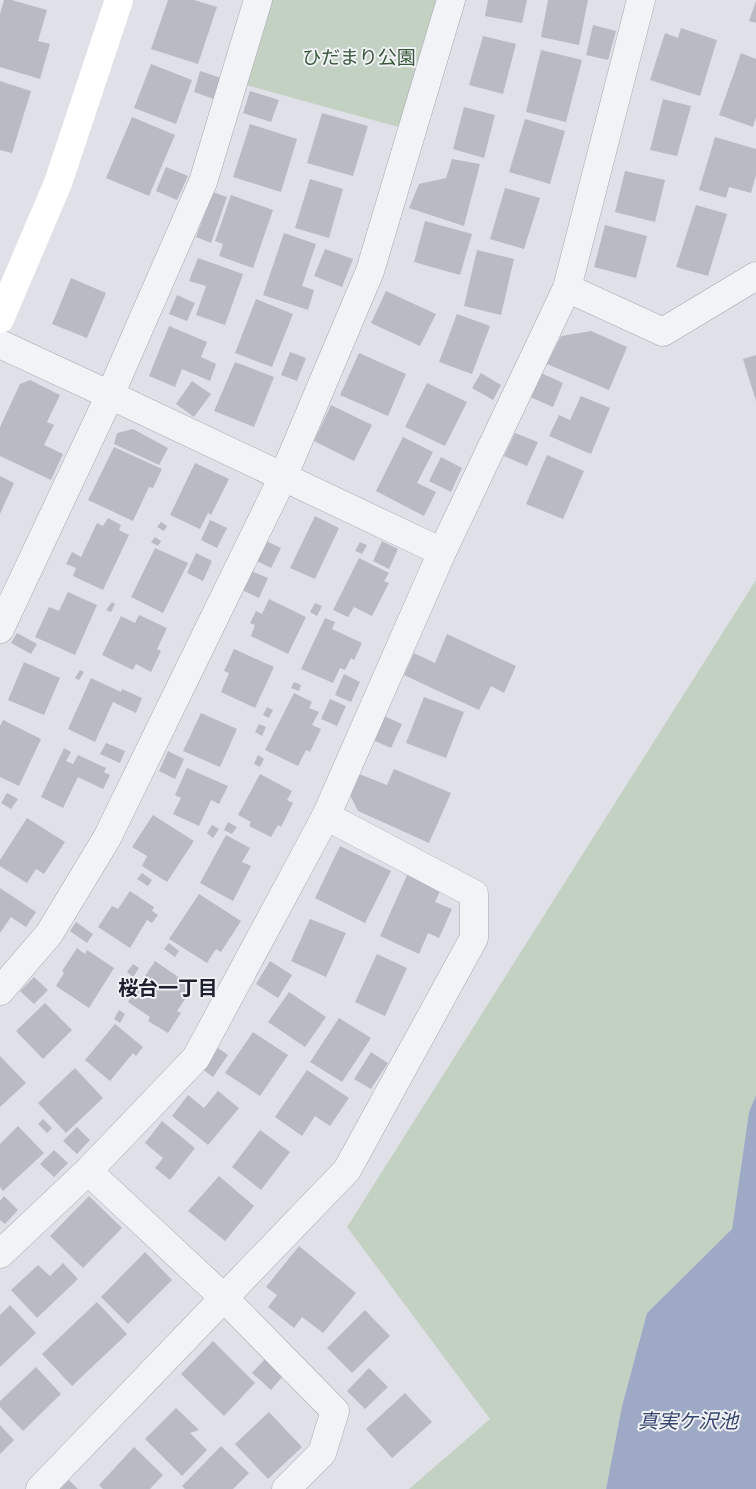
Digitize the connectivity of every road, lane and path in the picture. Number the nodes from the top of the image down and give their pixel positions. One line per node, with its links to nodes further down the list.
1 (119, 0): 7 (street)
2 (258, 0): 9 (street)
3 (451, 0): 10 (street)
4 (641, 0): 6 (street)
5 (756, 276): 6 (street)
6 (567, 288): 11 (street)
7 (0, 319)
8 (0, 344): 9 (street)
9 (110, 395): 10 (street); 12 (street)
10 (283, 477): 11 (street); 14 (street)
11 (442, 552): 13 (street)
12 (0, 630)
13 (326, 816): 15 (street); 17 (street)
14 (0, 991)
15 (88, 1171): 16 (street); 17 (street)
16 (0, 1254)
17 (224, 1298): 18 (street); 19 (street)
18 (40, 1489)
19 (286, 1489)

